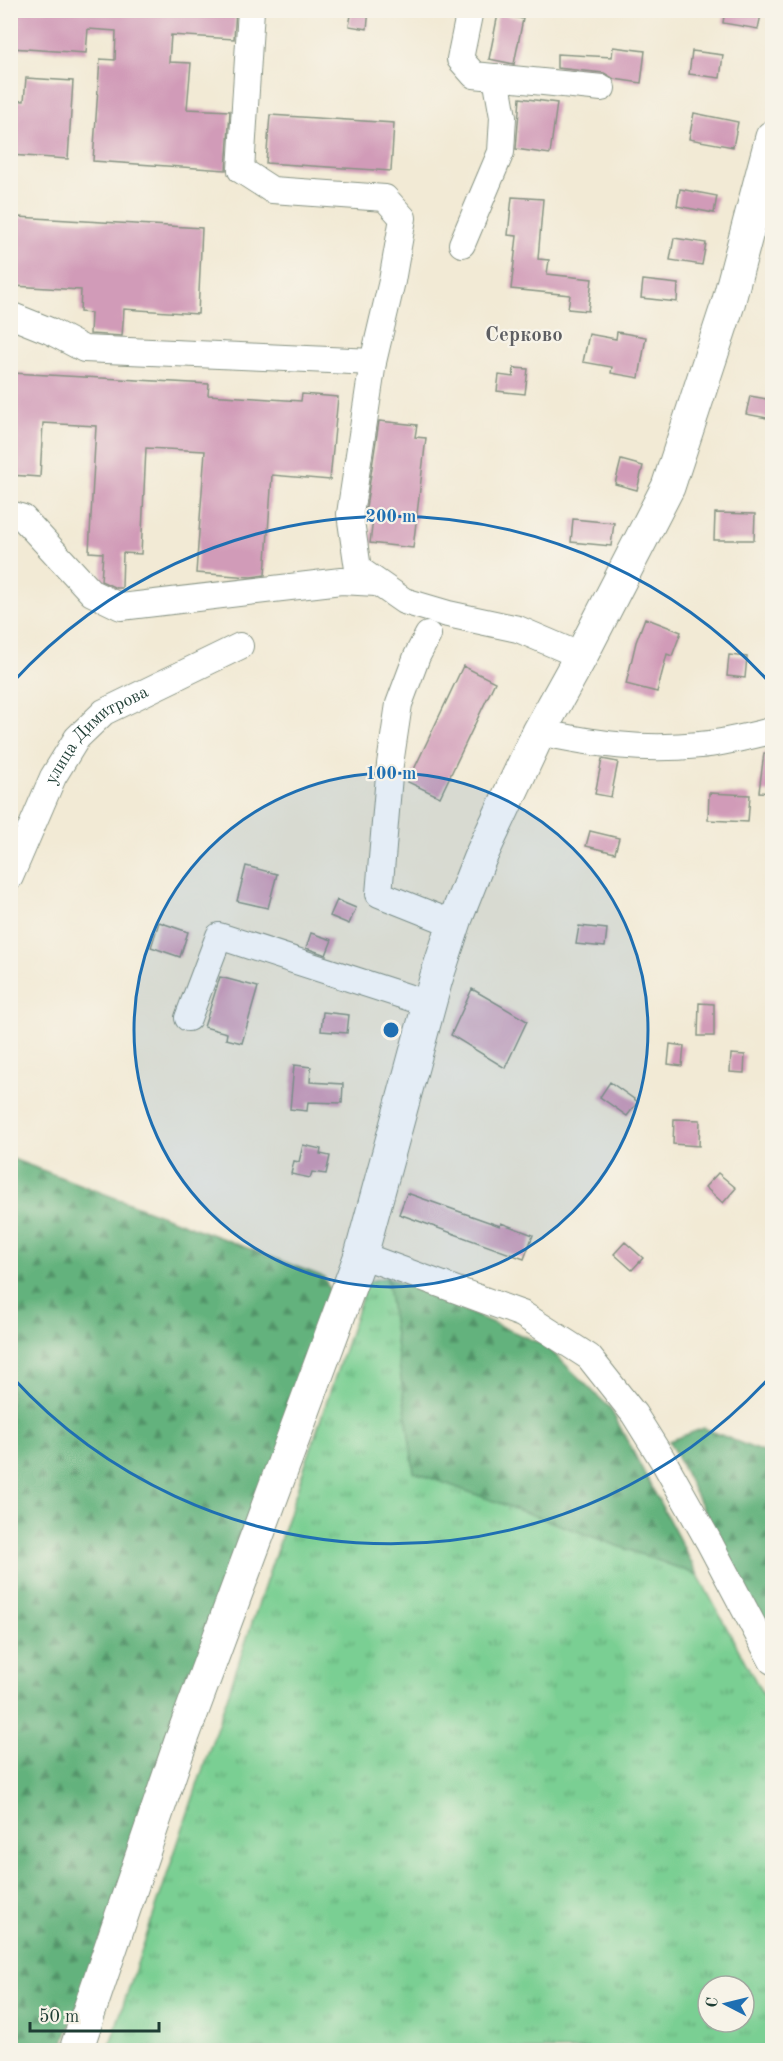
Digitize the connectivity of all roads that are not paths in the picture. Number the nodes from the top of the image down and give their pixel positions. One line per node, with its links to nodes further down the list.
1 (251, 10): 8 (street)
2 (471, 10): 3 (street)
3 (495, 77): 4 (street); 6 (street)
4 (602, 88)
5 (772, 137): 13 (main road)
6 (462, 244)
7 (10, 315): 8 (street)
8 (373, 362): 10 (street)
9 (10, 514): 10 (street)
10 (376, 583): 13 (street)
11 (428, 635): 17 (street)
12 (240, 646): 16 (street, улица Димитрова)
13 (581, 656): 15 (main road)
14 (772, 731): 15 (street)
15 (538, 732): 17 (main road)
16 (10, 877)
17 (454, 924): 18 (main road)
18 (429, 1004): 19 (street); 20 (main road)
19 (189, 1018)
20 (361, 1255): 21 (street); 22 (main road)
21 (772, 1661)
22 (76, 2050)

